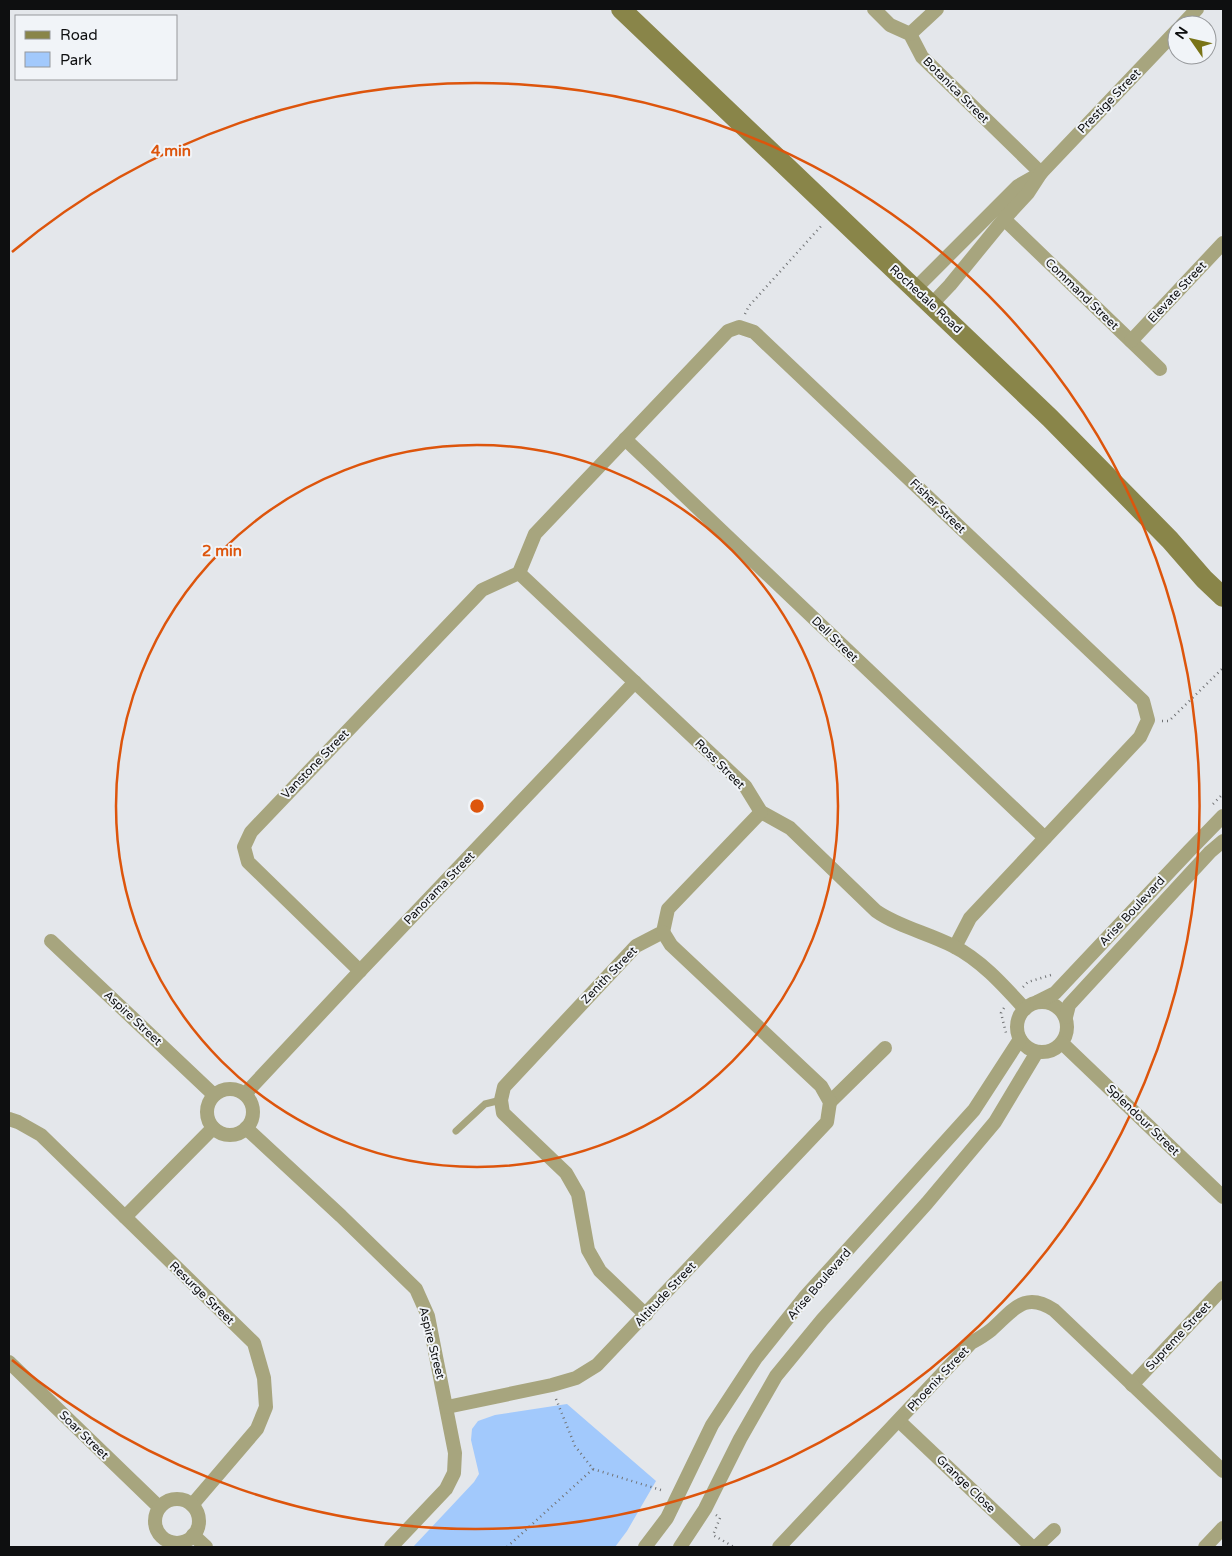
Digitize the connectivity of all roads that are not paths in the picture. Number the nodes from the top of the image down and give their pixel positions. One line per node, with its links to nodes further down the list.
1 (621, 9): 9 (main road, Rochedale Road)
2 (874, 9): 4 (street)
3 (937, 9): 4 (street)
4 (910, 34): 6 (street, Botanica Street)
5 (1167, 41): 6 (street, Prestige Street)
6 (1041, 173): 7 (street, Prestige Street); 9 (street, Prestige Street)
7 (1004, 219): 10 (street, Prestige Street); 11 (street, Command Street)
8 (1223, 243): 11 (street, Elevate Street)
9 (915, 288): 10 (main road, Rochedale Road)
10 (932, 304): 15 (main road, Rochedale Road)
11 (1131, 341): 12 (street, Command Street)
12 (1160, 369)
13 (625, 439): 14 (street); 19 (street, Dell Street); 19 (street, Fisher Street)
14 (519, 573): 16 (street, Ross Street); 24 (street, Vanstone Street)
15 (1223, 597)
16 (635, 682): 17 (street, Ross Street); 24 (street, Panorama Street)
17 (761, 812): 21 (street); 23 (street, Ross Street)
18 (1223, 816): 25 (street, Arise Boulevard)
19 (1045, 838): 23 (street)
20 (1223, 841): 26 (street, Arise Boulevard)
21 (663, 932): 33 (street, Zenith Street); 34 (street)
22 (52, 941): 32 (street, Aspire Street)
23 (956, 947): 25 (street, Ross Street)
24 (360, 971): 31 (street, Panorama Street)
25 (1031, 1006): 26 (street); 27 (street)
26 (1066, 1017): 28 (street)
27 (1020, 1039): 30 (street); 56 (street, Arise Boulevard)
28 (1062, 1043): 30 (street); 39 (street, Splendour Street)
29 (885, 1048): 34 (street)
30 (1037, 1052): 57 (street, Arise Boulevard)
31 (245, 1094): 32 (street); 37 (street)
32 (214, 1095): 36 (street)
33 (501, 1100): 38 (lane); 42 (street)
34 (830, 1102): 42 (street, Altitude Street)
35 (9, 1119): 40 (street, Resurge Street)
36 (213, 1128): 37 (street); 40 (street)
37 (246, 1128): 45 (street, Aspire Street)
38 (456, 1131)
39 (1223, 1198)
40 (125, 1217): 48 (street, Resurge Street)
41 (1223, 1288): 44 (street, Supreme Street)
42 (646, 1315): 45 (street, Altitude Street)
43 (9, 1362): 49 (street, Soar Street)
44 (1132, 1385): 46 (street, Phoenix Street); 47 (street, Phoenix Street)
45 (447, 1407): 55 (street, Aspire Street)
46 (899, 1421): 58 (street, Phoenix Street); 59 (street, Grange Close)
47 (1223, 1471)
48 (192, 1505): 49 (street); 52 (street)
49 (159, 1507): 53 (street)
50 (1223, 1528): 61 (street)
51 (1054, 1530): 60 (street)
52 (193, 1535): 53 (street); 54 (street)
53 (157, 1543)
54 (206, 1547)
55 (391, 1547)
56 (645, 1547)
57 (680, 1547)
58 (779, 1547)
59 (1032, 1547)
60 (1036, 1547)
61 (1205, 1547)

